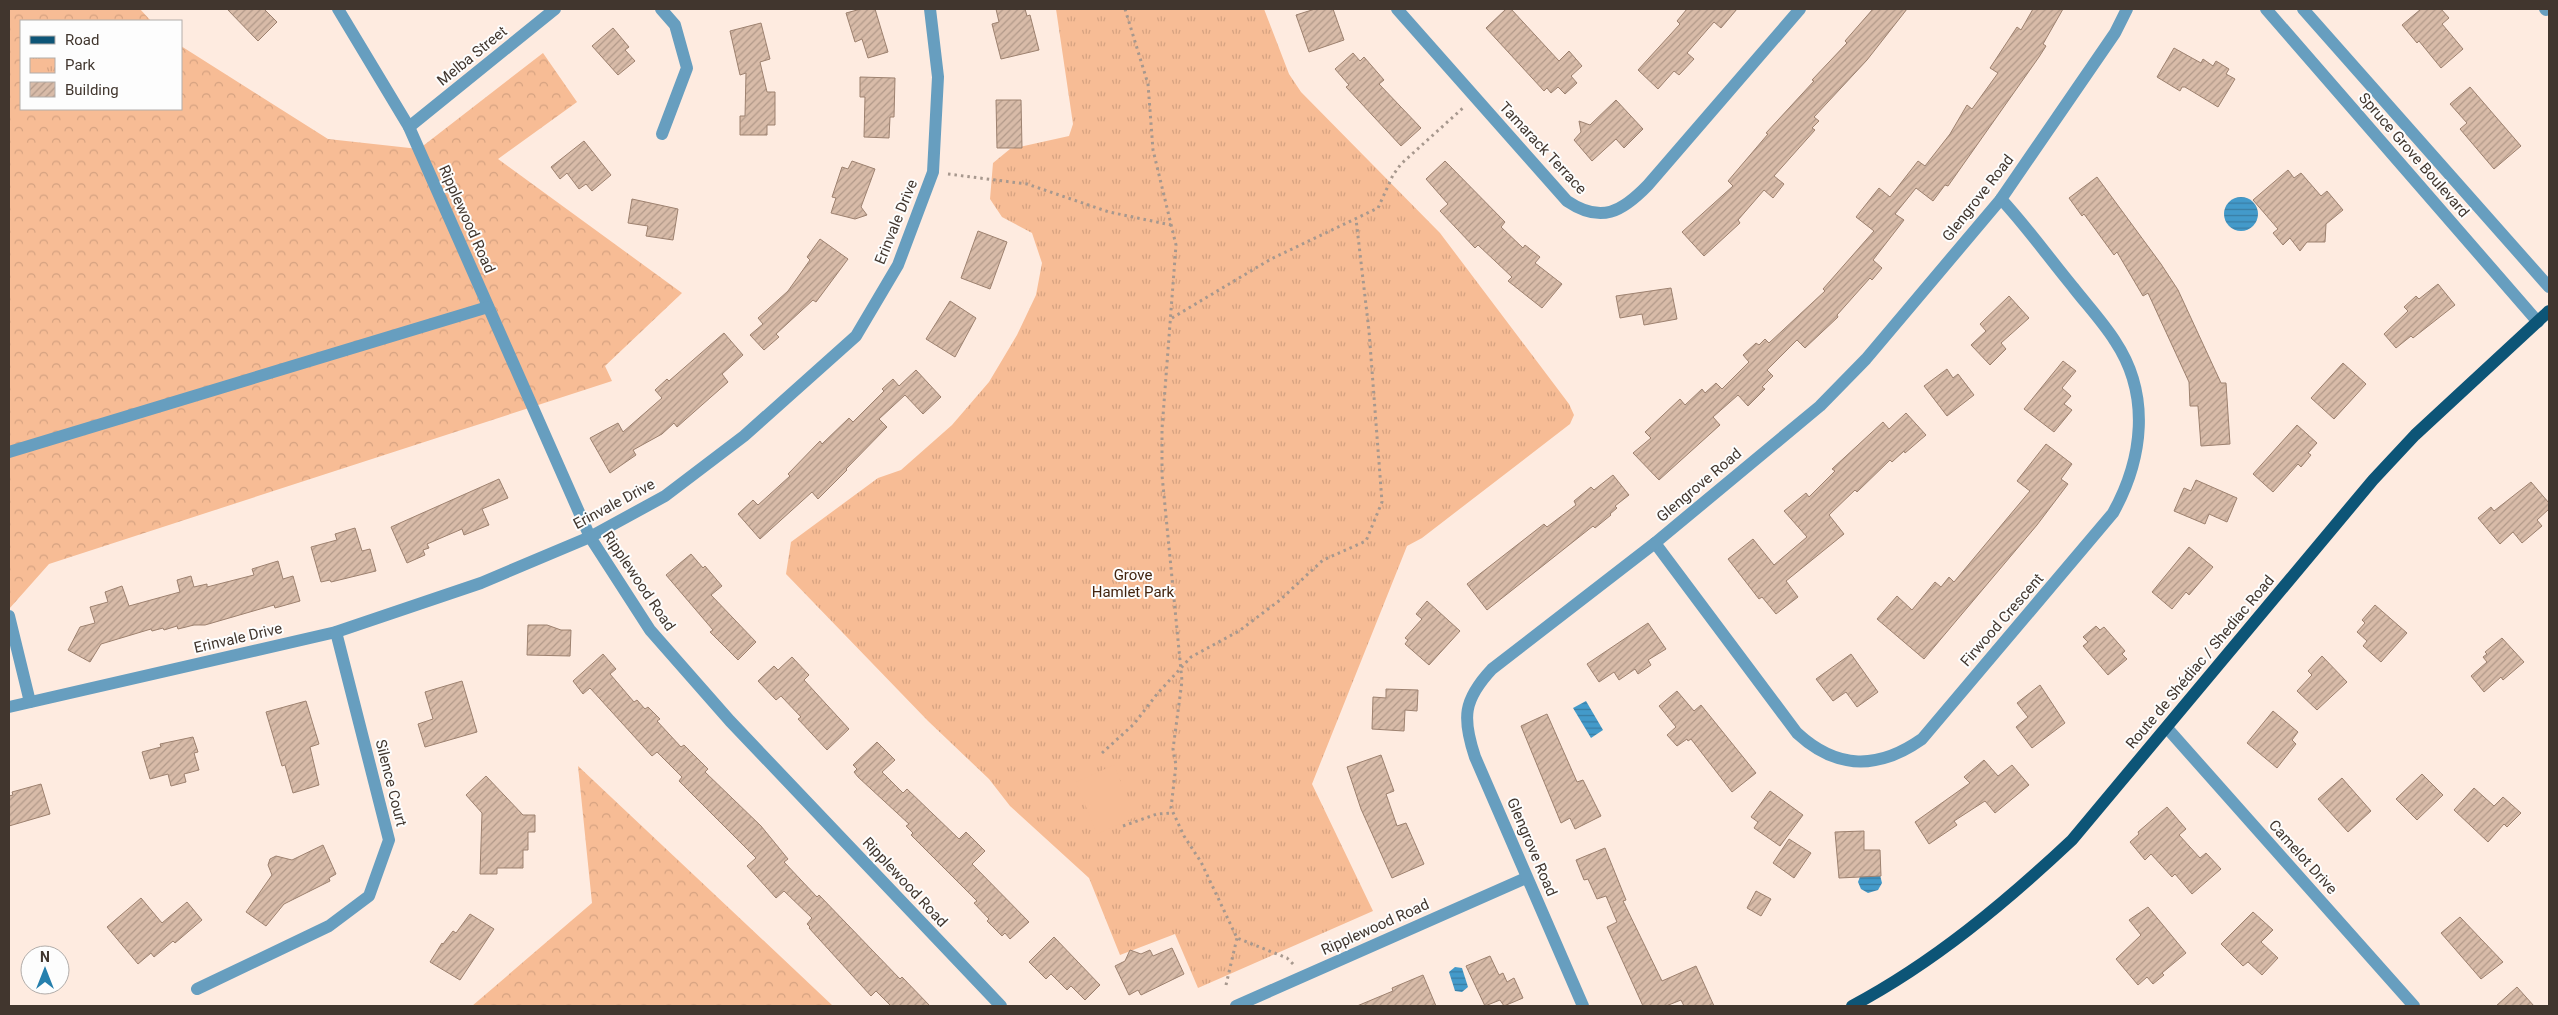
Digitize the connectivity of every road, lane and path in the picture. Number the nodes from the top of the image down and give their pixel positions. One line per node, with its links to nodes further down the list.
1 (338, 9): 12 (street, Ripplewood Road)
2 (555, 9): 12 (street, Melba Street)
3 (661, 9): 13 (street)
4 (930, 9): 14 (street, Erinvale Drive)
5 (1125, 9): 17 (path)
6 (1397, 9): 11 (street, Tamarack Terrace)
7 (1800, 9): 11 (street, Tamarack Terrace)
8 (2127, 9): 15 (street, Glengrove Road)
9 (2266, 9): 22 (street, Spruce Grove Boulevard)
10 (2303, 9): 18 (street, Spruce Grove Boulevard)
11 (1474, 98): 16 (path)
12 (409, 127): 19 (street, Ripplewood Road)
13 (662, 134)
14 (933, 172): 17 (path); 24 (street, Erinvale Drive)
15 (2002, 199): 25 (street, Glengrove Road); 25 (street, Firwood Crescent)
16 (1356, 219): 21 (path); 28 (path)
17 (1172, 225): 21 (path)
18 (2549, 287)
19 (488, 307): 23 (street); 24 (street, Ripplewood Road)
20 (2549, 311): 22 (main road, Route de Shédiac / Shediac Road)
21 (1172, 318): 28 (path)
22 (2538, 322): 31 (main road, Route de Shédiac / Shediac Road)
23 (9, 452)
24 (590, 537): 27 (street, Erinvale Drive); 40 (street, Ripplewood Road)
25 (1655, 543): 35 (street, Glengrove Road)
26 (9, 616): 29 (street)
27 (336, 632): 29 (street, Erinvale Drive); 39 (street, Silence Court)
28 (1180, 670): 32 (path); 33 (path)
29 (30, 702): 30 (street, Erinvale Drive)
30 (9, 707)
31 (2167, 728): 43 (main road, Route de Shédiac / Shediac Road); 44 (street, Camelot Drive)
32 (1102, 753)
33 (1172, 813): 34 (path); 36 (path)
34 (1123, 826)
35 (1526, 878): 37 (street, Ripplewood Road); 42 (street, Glengrove Road)
36 (1237, 938): 37 (path); 38 (path)
37 (1305, 975): 41 (street, Ripplewood Road)
38 (1226, 985)
39 (197, 989)
40 (1001, 1006)
41 (1236, 1006)
42 (1583, 1006)
43 (1852, 1006)
44 (2414, 1006)

